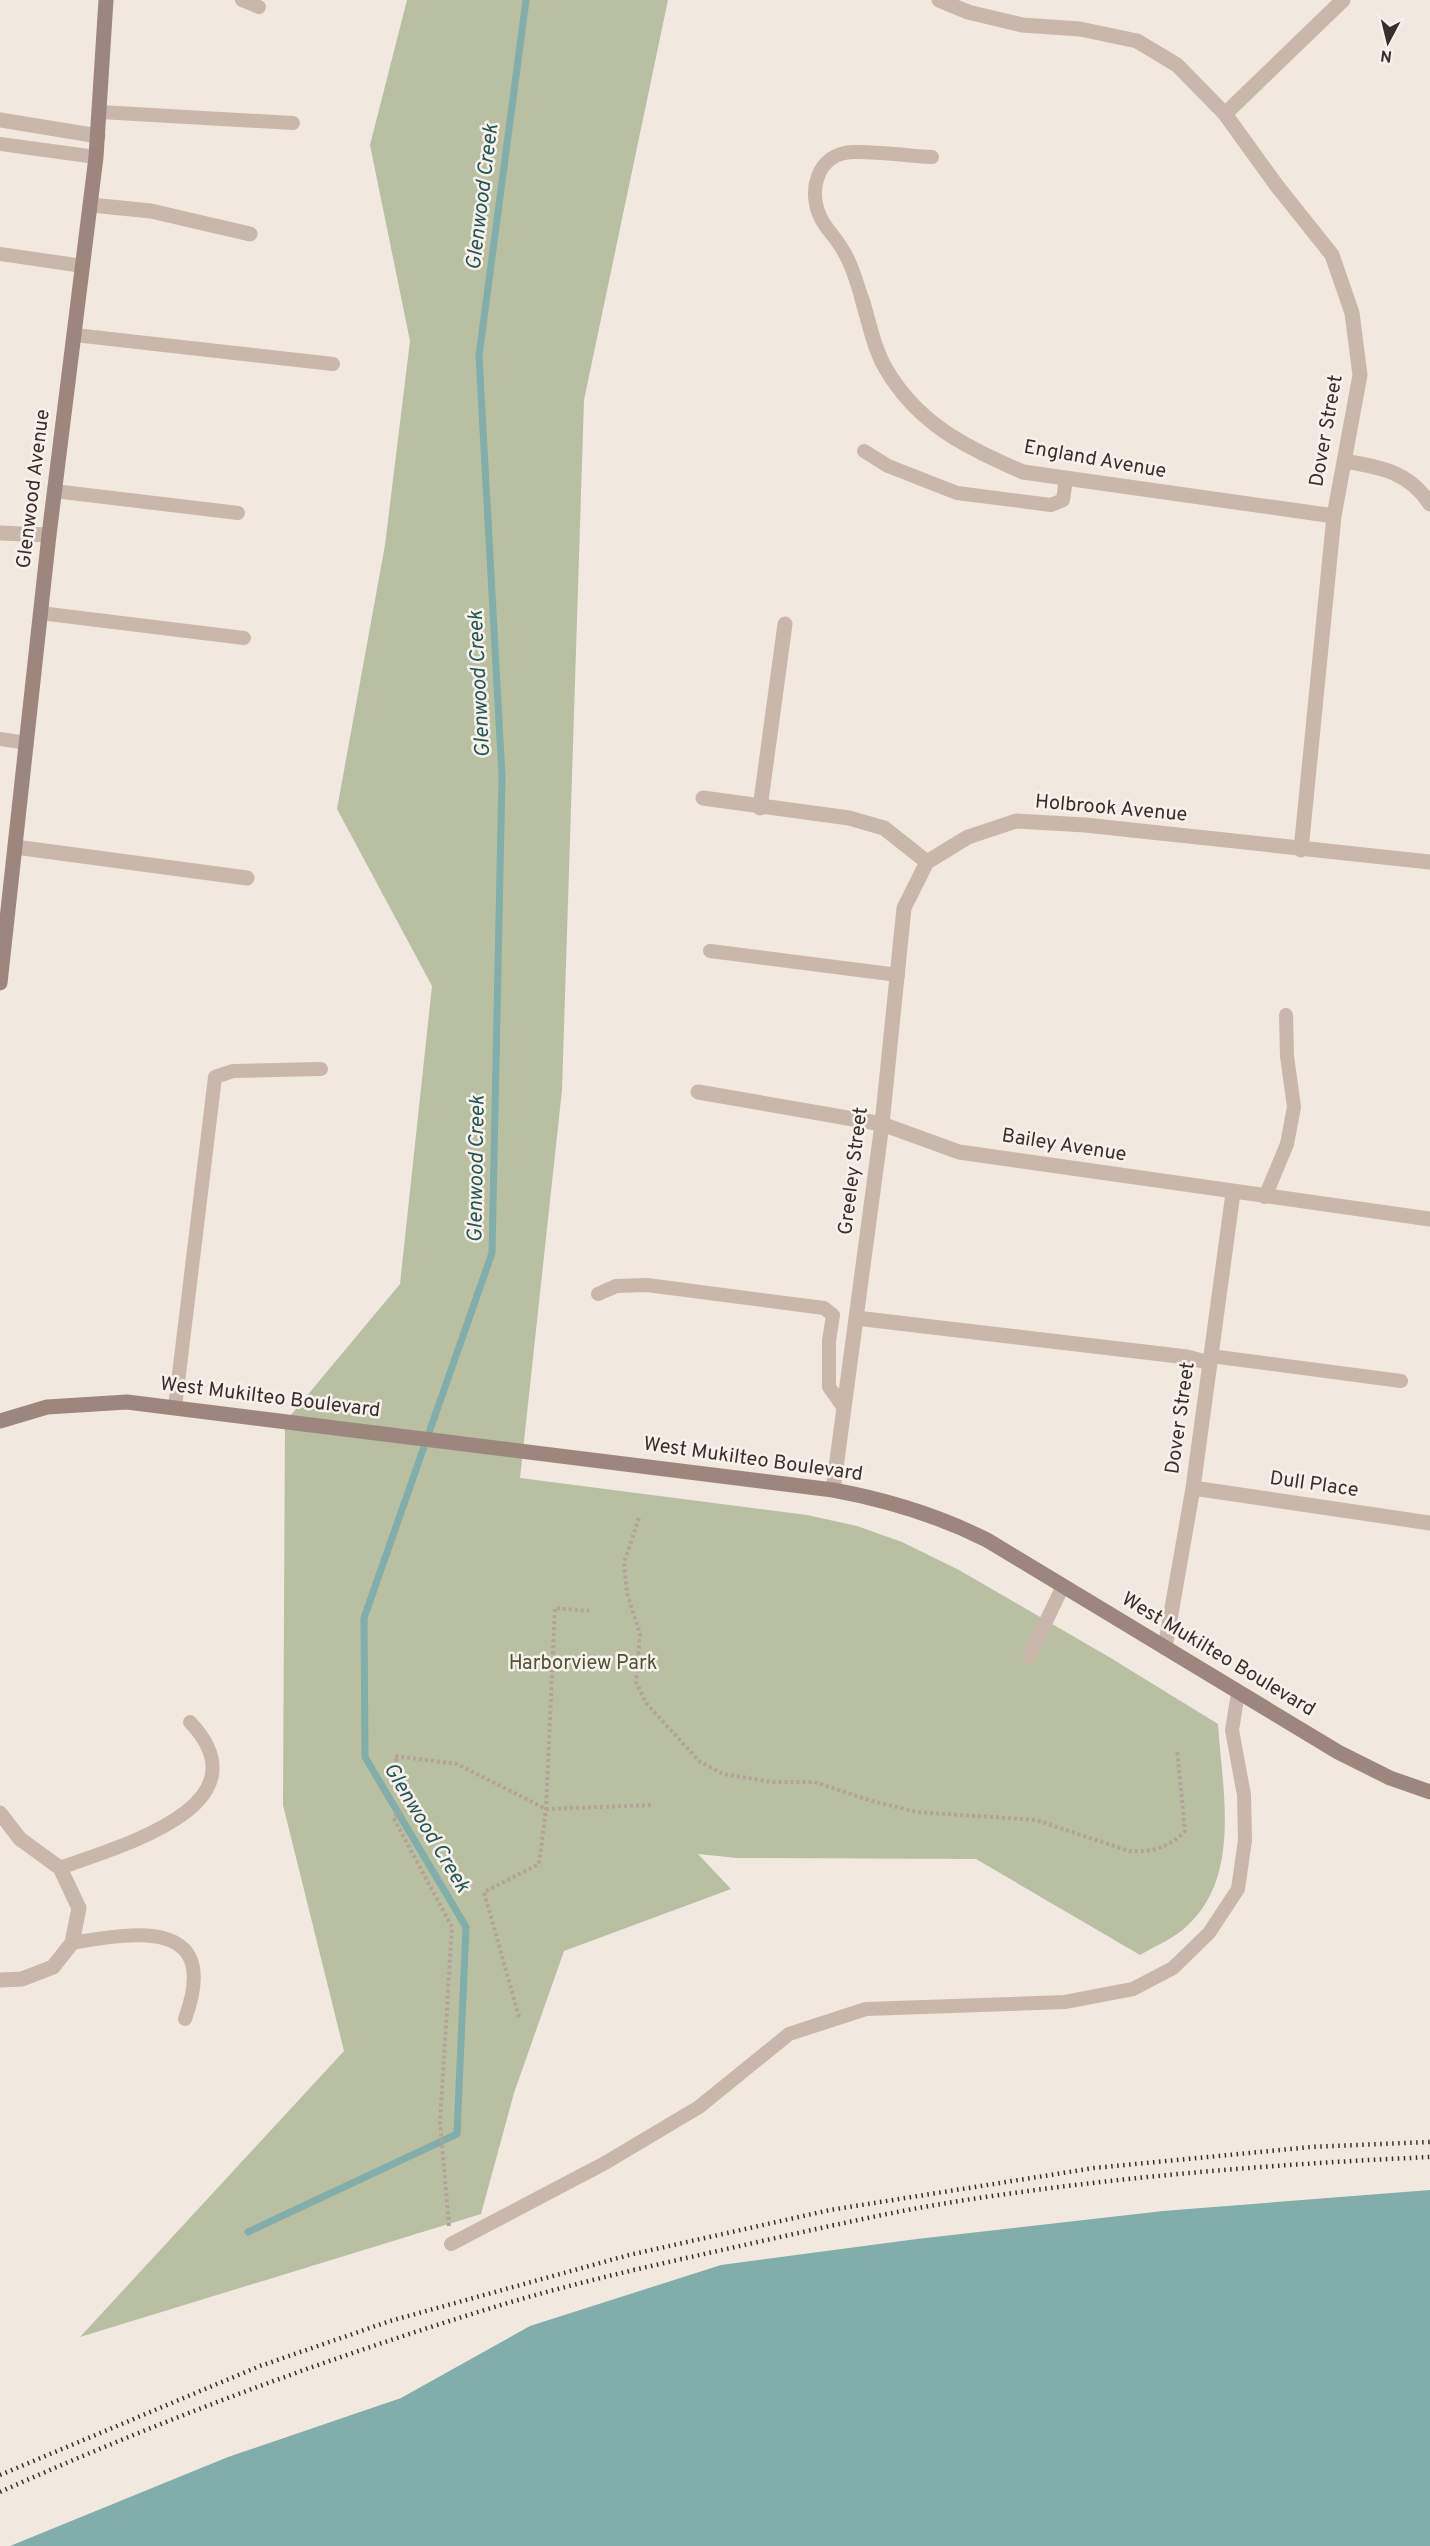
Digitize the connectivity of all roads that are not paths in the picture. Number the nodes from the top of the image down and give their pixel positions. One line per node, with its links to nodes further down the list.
1 (106, 0): 6 (main road, Glenwood Avenue)
2 (242, 0): 5 (lane)
3 (939, 0): 7 (street, Dover Street)
4 (1343, 0): 7 (street)
5 (259, 7)
6 (100, 112): 9 (lane); 10 (main road, Glenwood Avenue)
7 (1225, 114): 22 (street, Dover Street)
8 (0, 120): 10 (street)
9 (292, 123)
10 (98, 136): 12 (main road, Glenwood Avenue)
11 (0, 144): 12 (lane)
12 (96, 157): 14 (main road, Glenwood Avenue)
13 (932, 157): 18 (lane)
14 (91, 205): 15 (street); 17 (main road, Glenwood Avenue)
15 (250, 234)
16 (0, 255): 17 (lane)
17 (83, 266): 19 (main road, Glenwood Avenue)
18 (862, 299): 23 (street, England Avenue)
19 (75, 335): 20 (lane); 24 (main road, Glenwood Avenue)
20 (333, 364)
21 (864, 451): 23 (lane)
22 (1344, 461): 25 (street); 27 (street, Dover Street)
23 (1066, 479): 27 (street, England Avenue)
24 (54, 491): 26 (lane); 29 (main road, Glenwood Avenue)
25 (1430, 504)
26 (238, 513)
27 (1334, 516): 38 (street, Dover Street)
28 (0, 532): 29 (street)
29 (48, 535): 30 (main road, Glenwood Avenue)
30 (40, 613): 32 (lane); 34 (main road, Glenwood Avenue)
31 (785, 624): 36 (street)
32 (244, 638)
33 (0, 739): 34 (lane)
34 (27, 743): 37 (main road, Glenwood Avenue)
35 (704, 798): 36 (street)
36 (760, 808): 40 (street)
37 (15, 847): 41 (street); 42 (main road, Glenwood Avenue)
38 (1301, 850): 39 (street, Holbrook Avenue); 40 (street, Holbrook Avenue)
39 (1430, 861)
40 (927, 862): 44 (street, Greeley Street)
41 (247, 878)
42 (3, 928): 45 (main road, Glenwood Avenue)
43 (710, 951): 44 (lane)
44 (898, 975): 49 (street, Greeley Street)
45 (0, 983)
46 (1286, 1016): 51 (lane)
47 (321, 1069): 57 (lane)
48 (698, 1092): 49 (street, Bailey Avenue)
49 (882, 1124): 50 (street, Bailey Avenue); 54 (street, Greeley Street)
50 (1233, 1193): 51 (street, Bailey Avenue); 55 (street, Dover Street)
51 (1265, 1197): 52 (street, Bailey Avenue)
52 (1430, 1219)
53 (598, 1294): 58 (lane)
54 (856, 1318): 55 (street); 58 (street, Greeley Street)
55 (1210, 1359): 56 (lane); 60 (street, Dover Street)
56 (1401, 1381)
57 (175, 1407): 59 (main road, West Mukilteo Boulevard); 61 (main road, West Mukilteo Boulevard)
58 (844, 1408): 61 (street, Greeley Street)
59 (0, 1421)
60 (1192, 1488): 62 (street, Dull Place); 64 (street, Dover Street)
61 (833, 1490): 63 (main road, West Mukilteo Boulevard)
62 (1430, 1523)
63 (1063, 1586): 64 (main road, West Mukilteo Boulevard); 65 (lane)
64 (1165, 1648): 66 (main road, West Mukilteo Boulevard)
65 (1029, 1657)
66 (1238, 1693): 68 (main road, West Mukilteo Boulevard); 74 (lane)
67 (190, 1722): 70 (lane)
68 (1430, 1792)
69 (0, 1813): 70 (street)
70 (60, 1868): 71 (street)
71 (72, 1943): 72 (street); 73 (lane)
72 (0, 1980)
73 (185, 2019)
74 (451, 2244)

